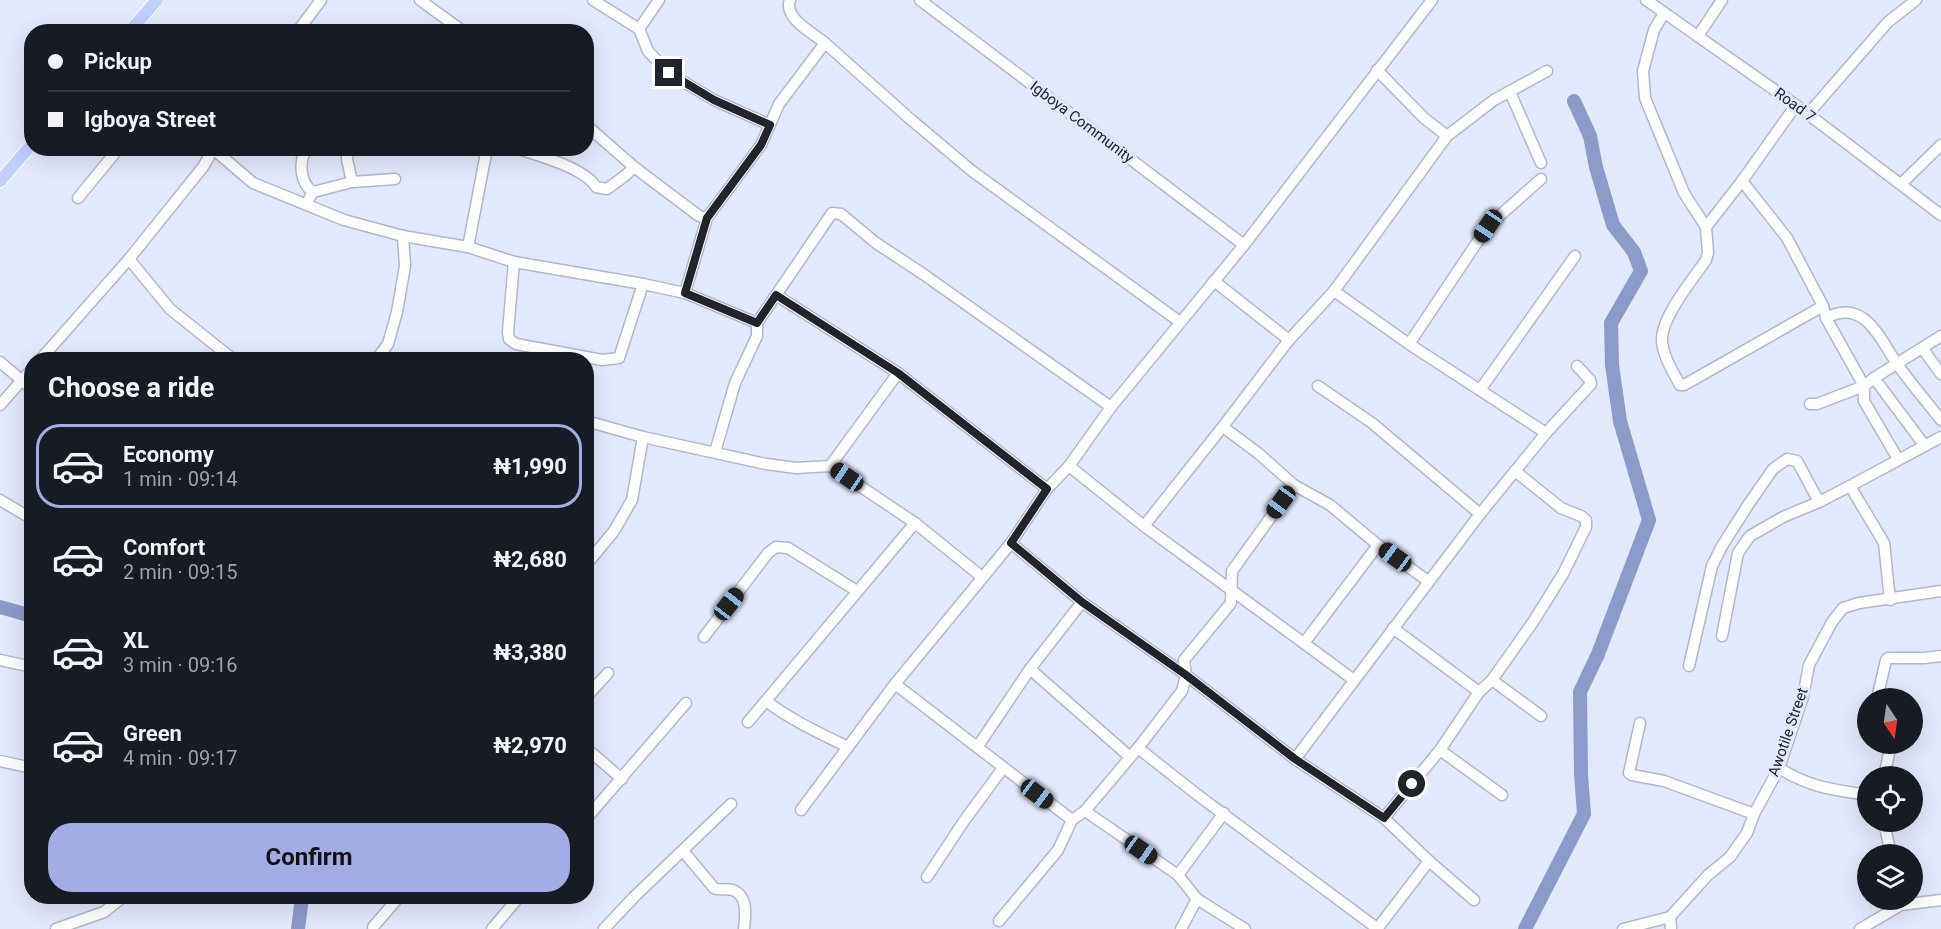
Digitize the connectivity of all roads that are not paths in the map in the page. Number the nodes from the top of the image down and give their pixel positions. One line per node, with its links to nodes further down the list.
1 (158, 0): 13 (main road)
2 (321, 0): 14 (street)
3 (420, 0): 15 (street)
4 (594, 0): 16 (street)
5 (659, 0): 16 (street)
6 (790, 0): 18 (street)
7 (920, 0): 51 (street, Igboya Community)
8 (1432, 0): 19 (street)
9 (1646, 0): 12 (street, Road 7)
10 (1722, 0): 17 (street)
11 (1916, 0): 23 (street)
12 (1664, 13): 17 (street, Road 7); 49 (street)
13 (136, 24)
14 (303, 24)
15 (453, 24)
16 (639, 29): 24 (street)
17 (1698, 36): 22 (street, Road 7)
18 (825, 43): 24 (street); 63 (street)
19 (1377, 70): 26 (street); 51 (street)
20 (1547, 71): 21 (street)
21 (1510, 92): 26 (street); 36 (street)
22 (1796, 105): 23 (street, Road 7); 41 (street)
23 (1808, 114): 43 (street, Road 7)
24 (770, 125): 48 (street)
25 (594, 132): 37 (street)
26 (1447, 136): 58 (street)
27 (1941, 145): 43 (street)
28 (24, 153): 40 (main road)
29 (112, 156): 45 (street)
30 (209, 156): 54 (street)
31 (221, 156): 46 (street)
32 (304, 156): 44 (street)
33 (347, 156): 42 (street)
34 (486, 156): 52 (street)
35 (537, 156): 37 (street)
36 (1541, 163)
37 (634, 167): 48 (street)
38 (395, 179): 42 (street)
39 (1541, 179): 67 (street)
40 (0, 181)
41 (1742, 181): 49 (street); 61 (street)
42 (352, 182): 44 (street)
43 (1900, 184): 47 (street, Road 7)
44 (313, 192): 46 (street)
45 (78, 198)
46 (306, 204): 50 (street)
47 (1941, 215)
48 (707, 218): 59 (street)
49 (1706, 227): 61 (street)
50 (402, 236): 52 (street); 71 (street)
51 (1244, 245): 56 (street)
52 (468, 247): 55 (street)
53 (1575, 256): 84 (street)
54 (129, 259): 69 (street); 70 (street)
55 (514, 262): 57 (street); 72 (street)
56 (1214, 281): 63 (street); 66 (street)
57 (644, 284): 59 (street); 73 (street)
58 (1334, 291): 66 (street); 67 (street)
59 (685, 293): 64 (street)
60 (776, 295): 64 (street); 77 (street); 87 (street)
61 (1823, 306): 62 (street)
62 (1826, 318): 75 (street); 83 (street)
63 (1180, 322): 87 (street)
64 (757, 323): 95 (street)
65 (1941, 336): 68 (street)
66 (1289, 340): 90 (street)
67 (1408, 344): 84 (street)
68 (1923, 349): 75 (street); 78 (street)
69 (46, 352)
70 (224, 352)
71 (382, 352)
72 (555, 352)
73 (594, 359)
74 (0, 362): 81 (street)
75 (1897, 365): 79 (street); 88 (street)
76 (1576, 366): 91 (street)
77 (898, 373): 97 (street); 102 (street)
78 (1941, 374)
79 (1874, 378): 83 (street); 94 (street)
80 (24, 379): 81 (street)
81 (22, 381): 86 (street)
82 (1318, 386): 106 (street)
83 (1864, 386): 85 (street); 96 (street)
84 (1480, 390): 91 (street)
85 (1810, 404)
86 (0, 405)
87 (1111, 407): 98 (street)
88 (1941, 420)
89 (594, 423): 93 (street)
90 (1223, 427): 100 (street); 108 (street)
91 (1546, 433): 99 (street)
92 (1941, 436): 94 (street)
93 (643, 437): 95 (street); 111 (street)
94 (1925, 446): 96 (street)
95 (715, 452): 97 (street)
96 (1898, 459): 101 (street)
97 (830, 466): 107 (street)
98 (1069, 466): 102 (street); 108 (street)
99 (1515, 471): 106 (street); 131 (street)
100 (1293, 485): 110 (street); 114 (street)
101 (1850, 486): 104 (street); 117 (street)
102 (1047, 489): 109 (street)
103 (0, 500): 105 (street)
104 (1819, 502): 120 (street); 126 (street)
105 (24, 514)
106 (1480, 514): 113 (street)
107 (915, 523): 112 (street); 115 (street)
108 (1144, 526): 114 (street)
109 (1011, 543): 112 (street); 118 (street)
110 (1378, 544): 113 (street); 122 (street)
111 (594, 555)
112 (982, 578): 132 (street)
113 (1428, 581): 119 (street)
114 (1230, 589): 122 (street); 129 (street)
115 (857, 591): 121 (street); 136 (street)
116 (1941, 591): 117 (street, Awotile Street)
117 (1890, 600): 151 (street, Awotile Street)
118 (1082, 602): 127 (street); 129 (street)
119 (1393, 628): 130 (street); 135 (street)
120 (1722, 636)
121 (704, 637)
122 (1304, 643): 130 (street)
123 (1941, 656): 134 (street)
124 (0, 660): 125 (street)
125 (24, 665)
126 (1689, 666)
127 (1030, 669): 141 (street); 146 (street)
128 (608, 673): 133 (street)
129 (1186, 675): 143 (street); 147 (street)
130 (1354, 680): 147 (street)
131 (1492, 680): 135 (street); 138 (street)
132 (895, 684): 141 (street); 142 (street)
133 (594, 688)
134 (1880, 688)
135 (1479, 692): 144 (street)
136 (766, 701): 139 (street); 142 (street)
137 (686, 703): 152 (street)
138 (1541, 716)
139 (748, 722)
140 (1640, 723): 160 (street)
141 (978, 746): 150 (street)
142 (848, 747): 157 (street)
143 (1138, 748): 146 (street); 159 (street)
144 (1440, 750): 154 (street); 161 (street)
145 (594, 755): 152 (street)
146 (1130, 757): 158 (street)
147 (1295, 759): 161 (street)
148 (0, 761): 149 (street)
149 (24, 766)
150 (1003, 768): 162 (street); 166 (street)
151 (1779, 768): 153 (street); 160 (street, Awotile Street)
152 (622, 779): 156 (street)
153 (1857, 794)
154 (1502, 795)
155 (730, 804): 163 (street)
156 (594, 810)
157 (801, 810)
158 (1085, 811): 162 (street); 165 (street)
159 (1224, 813): 165 (street); 184 (street)
160 (1754, 814): 175 (street, Awotile Street)
161 (1384, 818): 164 (street)
162 (1072, 820): 176 (street)
163 (683, 850): 180 (street); 181 (street)
164 (1429, 861): 168 (street); 184 (street)
165 (1178, 875): 167 (street)
166 (927, 877)
167 (1197, 899): 182 (street); 183 (street)
168 (1474, 900)
169 (1941, 900): 170 (street)
170 (1923, 901)
171 (114, 904): 178 (street)
172 (393, 904): 177 (street)
173 (513, 904): 179 (street)
174 (1888, 910): 187 (street)
175 (1670, 917): 185 (street); 186 (street)
176 (999, 921)
177 (373, 927)
178 (56, 929)
179 (492, 929)
180 (604, 929)
181 (744, 929)
182 (1181, 929)
183 (1245, 929)
184 (1378, 929)
185 (1623, 929)
186 (1671, 929)
187 (1860, 929)

